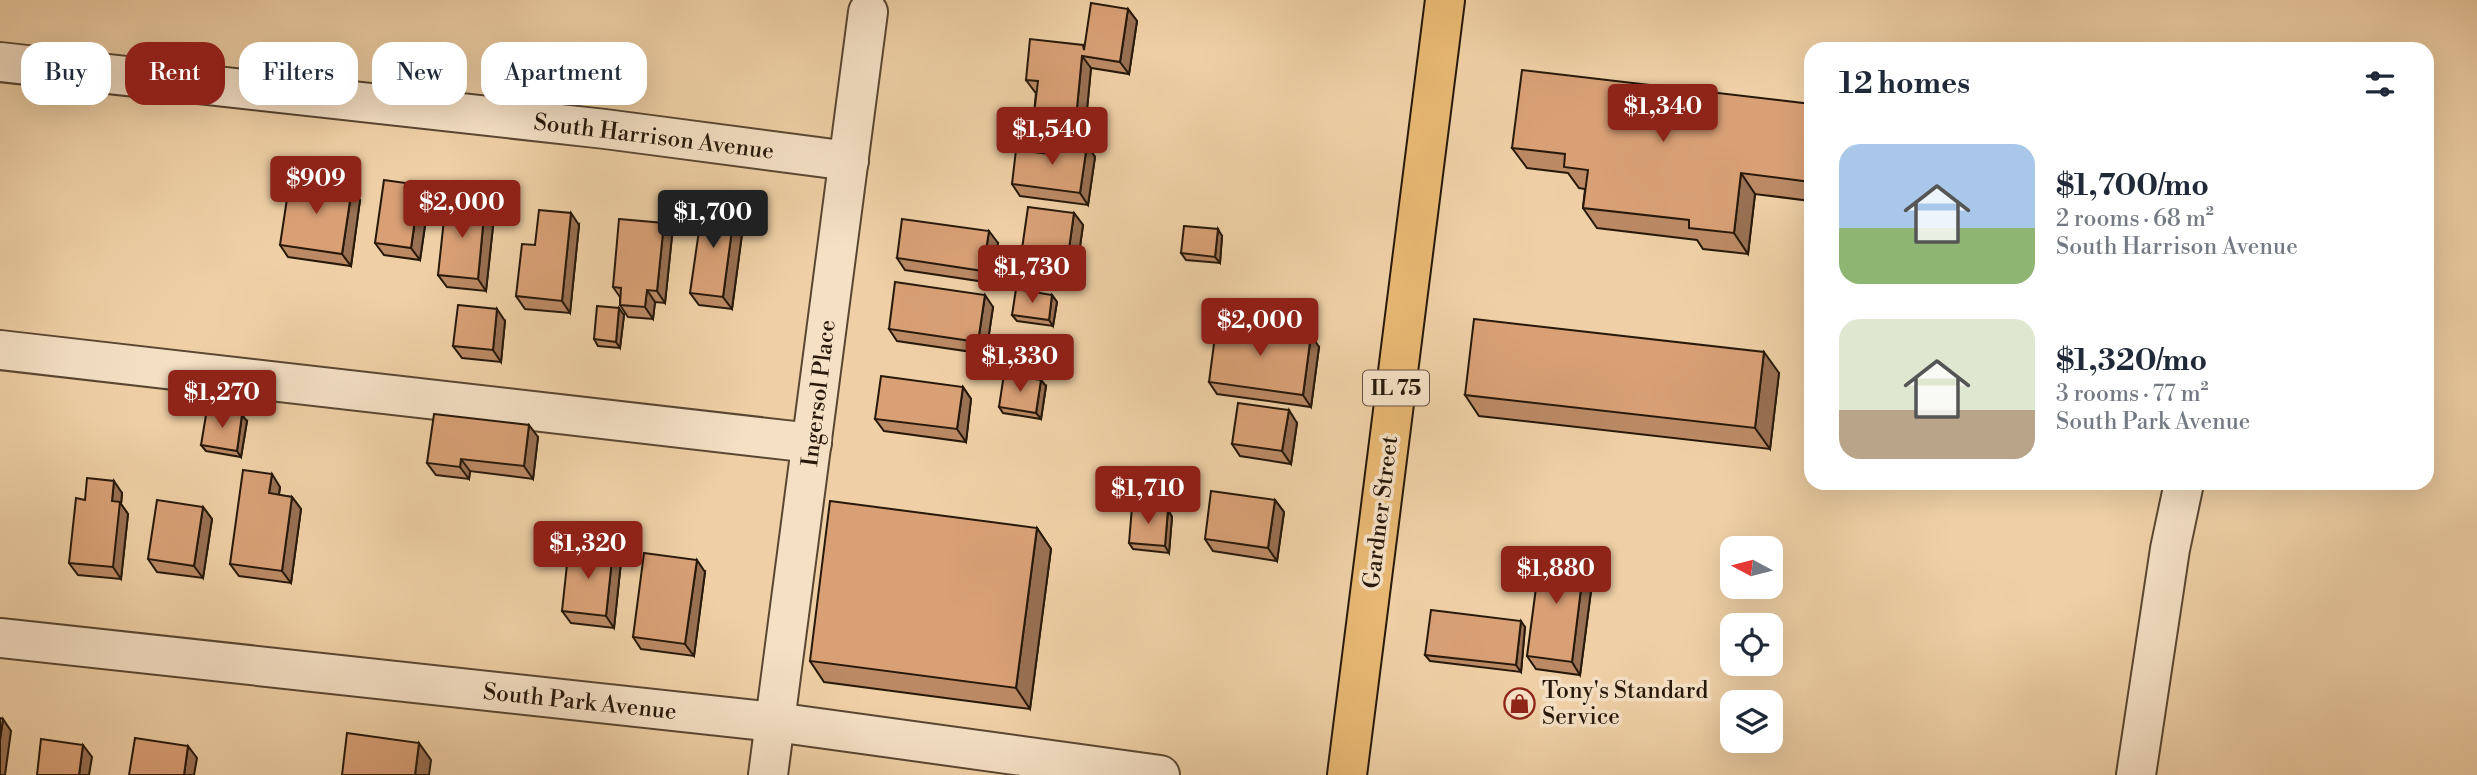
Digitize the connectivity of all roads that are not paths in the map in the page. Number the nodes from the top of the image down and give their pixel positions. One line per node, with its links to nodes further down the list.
1 (1445, 0): 13 (main road, Gardner Street / IL 75)
2 (868, 12): 4 (street, Ingersol Place)
3 (0, 62): 4 (street, South Harrison Avenue)
4 (849, 161): 6 (street, Ingersol Place)
5 (0, 351): 6 (street)
6 (812, 443): 9 (street, Ingersol Place)
7 (2183, 490): 14 (street)
8 (0, 638): 9 (street, South Park Avenue)
9 (775, 722): 10 (street, South Park Avenue); 11 (street, Ingersol Place)
10 (1055, 768): 12 (street, South Park Avenue)
11 (768, 775)
12 (1156, 775)
13 (1347, 775)
14 (2136, 775)

